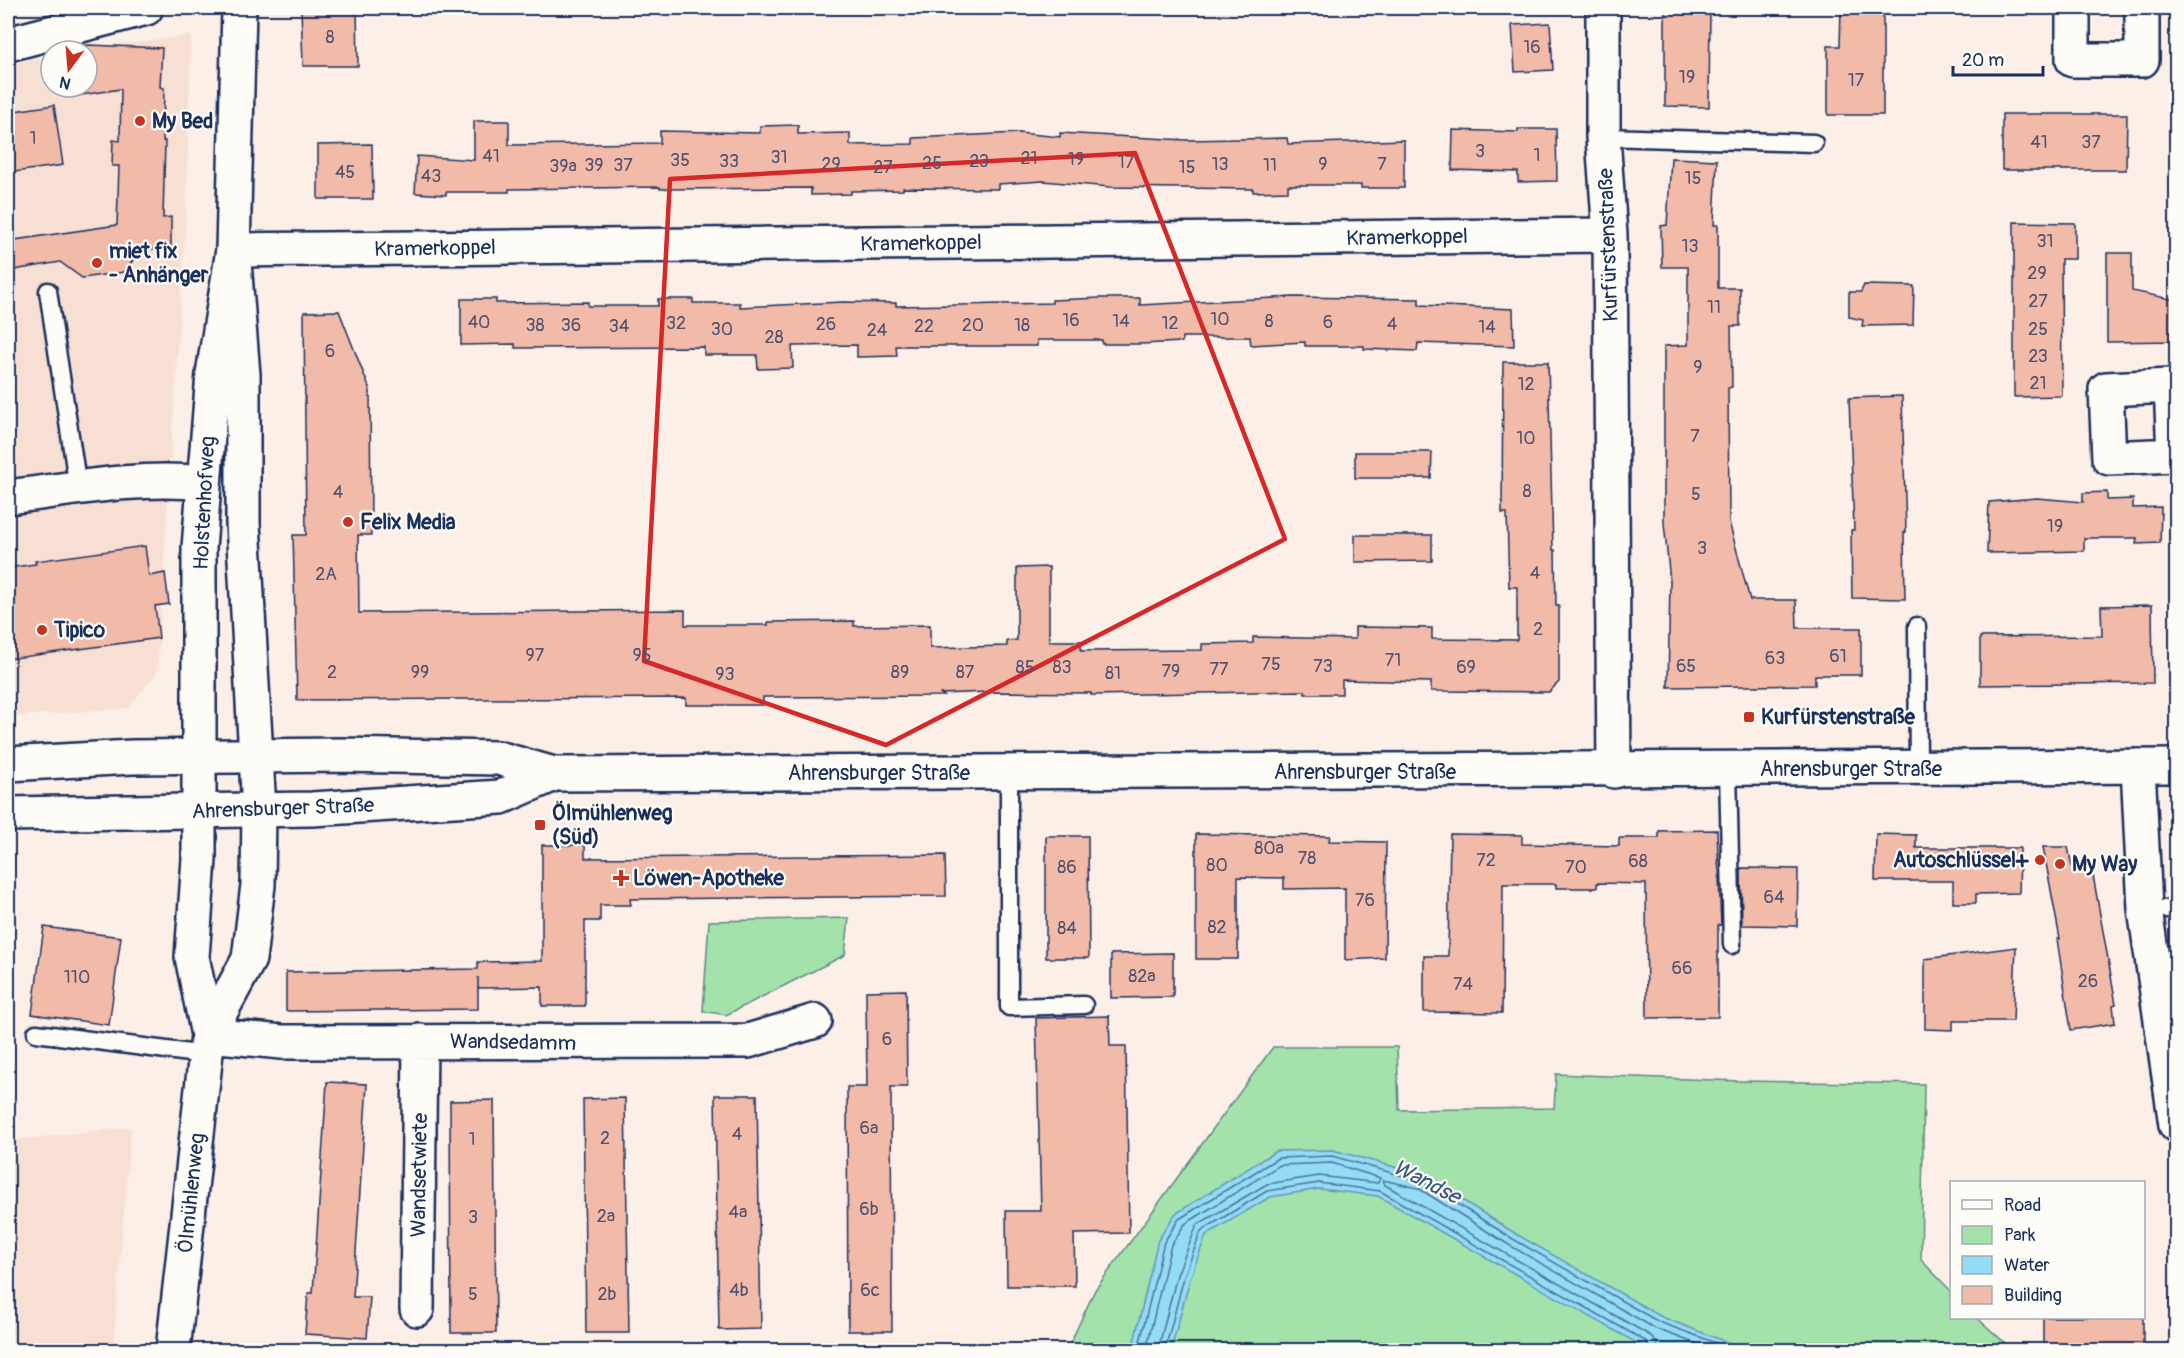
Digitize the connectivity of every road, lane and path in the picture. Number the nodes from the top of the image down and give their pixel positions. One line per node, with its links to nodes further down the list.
1 (146, 8): 6 (main road)
2 (239, 8): 10 (main road, Holstenhofweg)
3 (1603, 8): 7 (main road, Kurfürstenstraße)
4 (2073, 8): 5 (main road)
5 (2142, 8)
6 (8, 44)
7 (1603, 137): 8 (lane); 9 (main road, Kurfürstenstraße)
8 (1814, 143)
9 (1610, 235): 10 (main road, Kramerkoppel); 25 (main road, Kurfürstenstraße)
10 (233, 250): 14 (main road, Holstenhofweg); 18 (main road, Holstenhofweg)
11 (48, 291): 15 (lane)
12 (2174, 394): 13 (main road); 13 (main road)
13 (2175, 460)
14 (204, 483): 15 (main road); 19 (main road, Holstenhofweg)
15 (78, 488): 16 (main road)
16 (8, 497)
17 (1917, 626): 23 (lane)
18 (256, 756): 19 (main road, Ahrensburger Straße); 27 (main road, Ahrensburger Straße); 28 (main road, Holstenhofweg)
19 (198, 757): 20 (main road, Ahrensburger Straße); 29 (main road, Holstenhofweg)
20 (8, 764)
21 (2138, 766): 22 (main road, Ahrensburger Straße); 23 (main road, Ahrensburger Straße); 31 (main road)
22 (2176, 766)
23 (1918, 769): 24 (main road, Ahrensburger Straße)
24 (1728, 770): 25 (main road, Ahrensburger Straße); 32 (lane)
25 (1614, 771): 26 (main road, Ahrensburger Straße)
26 (1009, 773): 27 (main road, Ahrensburger Straße); 33 (lane)
27 (554, 774): 28 (main road, Ahrensburger Straße)
28 (259, 810): 29 (main road, Ahrensburger Straße); 37 (main road, Ölmühlenweg)
29 (199, 811): 30 (main road, Ahrensburger Straße); 37 (main road, Ölmühlenweg)
30 (8, 814)
31 (2161, 909): 38 (main road)
32 (1732, 945)
33 (1084, 1005)
34 (815, 1021): 36 (main road, Wandsedamm)
35 (36, 1032): 37 (lane)
36 (420, 1041): 37 (main road, Wandsedamm); 39 (main road, Wandsetwiete)
37 (206, 1045): 40 (main road, Ölmühlenweg)
38 (2176, 1125)
39 (417, 1309)
40 (173, 1350)

